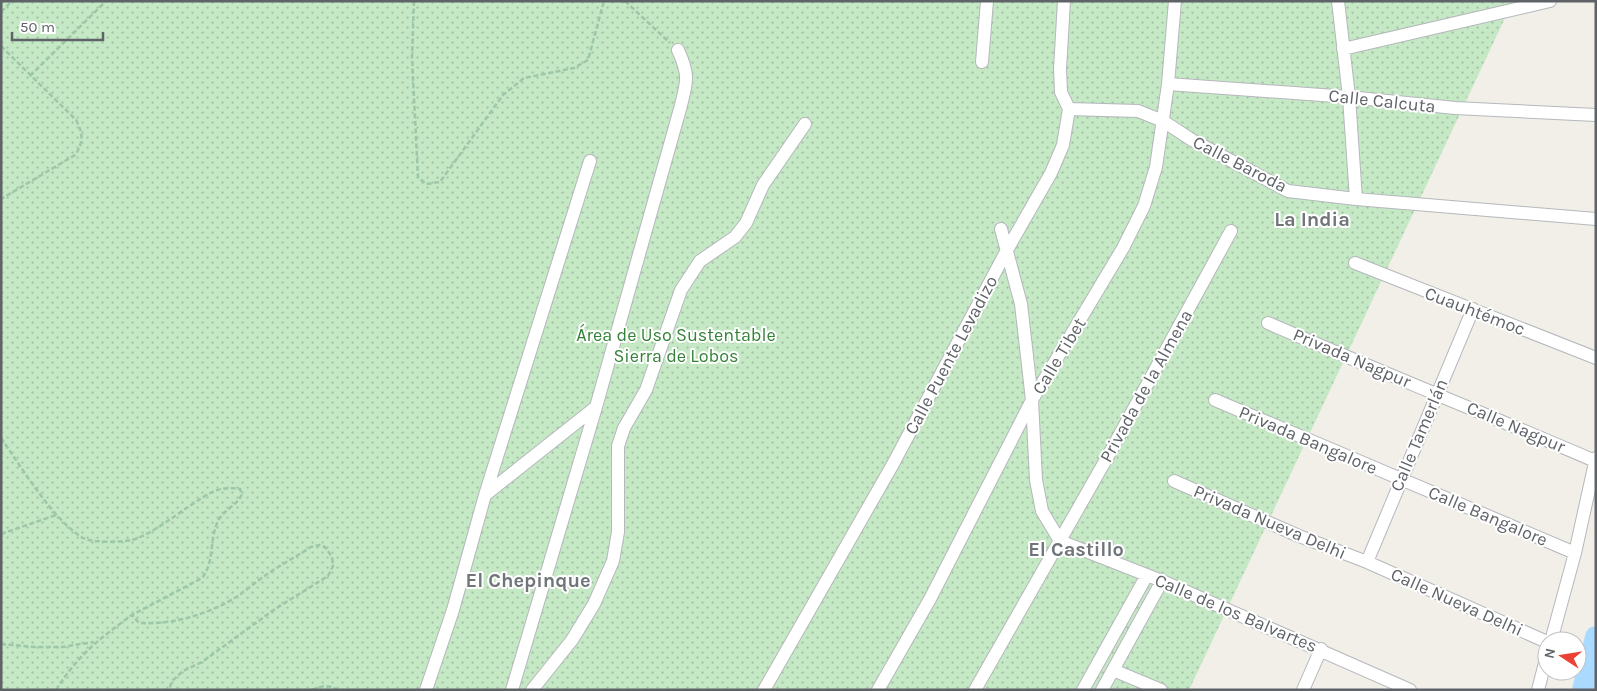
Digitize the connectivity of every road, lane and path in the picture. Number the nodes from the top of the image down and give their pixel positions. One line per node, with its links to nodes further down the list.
1 (12, 1): 11 (path)
2 (106, 1): 16 (path)
3 (414, 1): 4 (path)
4 (604, 1)
5 (625, 1): 14 (path)
6 (987, 1): 15 (street)
7 (1064, 1): 19 (street)
8 (1175, 1): 17 (street, Calle Tibet)
9 (1338, 1): 13 (street)
10 (1550, 1): 13 (street)
11 (1, 12)
12 (1, 46): 16 (path)
13 (1343, 48): 18 (street)
14 (678, 50): 37 (street)
15 (982, 62)
16 (30, 76): 24 (path)
17 (1168, 84): 18 (street, Calle Calcuta); 21 (street, Calle Tibet)
18 (1349, 97): 20 (street, Calle Calcuta); 25 (street)
19 (1069, 109): 21 (street, Calle Baroda); 29 (street, Calle Puente Levadizo)
20 (1596, 115)
21 (1163, 121): 25 (street, Calle Baroda); 35 (street, Calle Tibet)
22 (805, 124): 63 (street)
23 (590, 161): 42 (street)
24 (1, 199)
25 (1356, 199): 26 (street, Calle Baroda)
26 (1596, 219)
27 (1001, 229): 29 (street)
28 (1231, 231): 45 (street, Privada de la Almena)
29 (1007, 250): 35 (street); 64 (street, Calle Puente Levadizo)
30 (1355, 263): 31 (street, Cuauhtémoc)
31 (1472, 309): 33 (street, Cuauhtémoc); 34 (street, Calle Tamerlán)
32 (1268, 323): 34 (street, Privada Nagpur)
33 (1596, 358)
34 (1436, 393): 39 (street, Calle Nagpur); 40 (street, Calle Tamerlán)
35 (1032, 400): 45 (street); 65 (street, Calle Tibet)
36 (1215, 400): 40 (street, Privada Bangalore)
37 (596, 407): 42 (street); 62 (street)
38 (1, 438): 43 (path)
39 (1595, 460): 46 (street)
40 (1400, 480): 46 (street, Calle Bangalore); 47 (street, Calle Tamerlán)
41 (1174, 481): 47 (street, Privada Nueva Delhi)
42 (485, 495): 61 (street)
43 (56, 515): 44 (path); 50 (path)
44 (1, 534)
45 (1060, 541): 48 (street, Calle de los Balvartes); 66 (street, Privada de la Almena)
46 (1575, 553): 51 (street)
47 (1367, 562): 52 (street, Calle Nueva Delhi)
48 (1147, 575): 49 (street, Calle de los Balvartes); 67 (street)
49 (1162, 581): 55 (street, Calle de los Balvartes); 56 (street)
50 (132, 615): 53 (path); 58 (path)
51 (1554, 631)
52 (1537, 638)
53 (95, 642): 54 (path); 57 (path)
54 (1, 644)
55 (1321, 649): 70 (street); 71 (street, Calle de los Balvartes)
56 (1113, 670): 68 (street); 69 (street)
57 (56, 690)
58 (169, 690)
59 (312, 690): 60 (path)
60 (337, 690)
61 (426, 690)
62 (512, 690)
63 (532, 690)
64 (764, 690)
65 (878, 690)
66 (975, 690)
67 (1083, 690)
68 (1102, 690)
69 (1161, 690)
70 (1302, 690)
71 (1410, 690)

